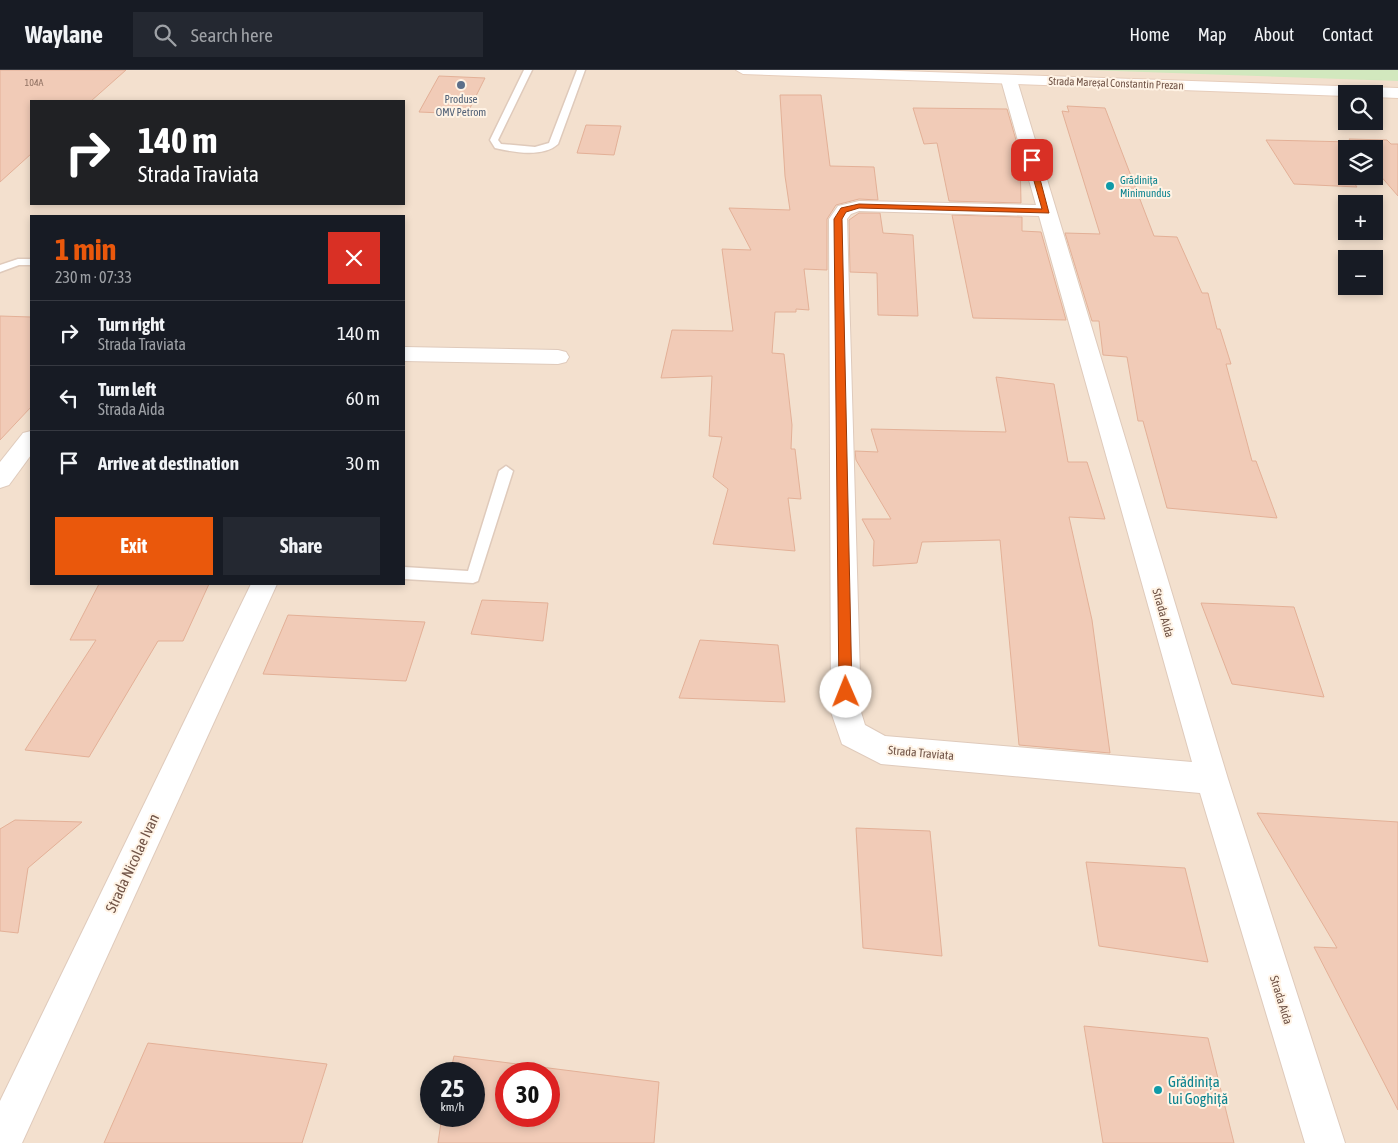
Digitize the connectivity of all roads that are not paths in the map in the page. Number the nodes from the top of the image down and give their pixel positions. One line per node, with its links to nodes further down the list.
1 (528, 70): 2 (lane)
2 (581, 70)
3 (743, 70): 4 (street, Strada Mareșal Constantin Prezan)
4 (1009, 80): 5 (street, Strada Mareșal Constantin Prezan); 6 (street, Strada Aida)
5 (1398, 93)
6 (1046, 211): 16 (street, Strada Aida); 16 (street, Strada Traviata)
7 (30, 262): 8 (lane)
8 (0, 269)
9 (405, 354): 10 (street)
10 (558, 357)
11 (30, 440): 13 (street)
12 (506, 471): 14 (lane)
13 (0, 479)
14 (405, 573)
15 (264, 585): 17 (street, Strada Nicolae Ivan)
16 (1212, 779): 18 (street, Strada Aida)
17 (1, 1143)
18 (1325, 1143)

